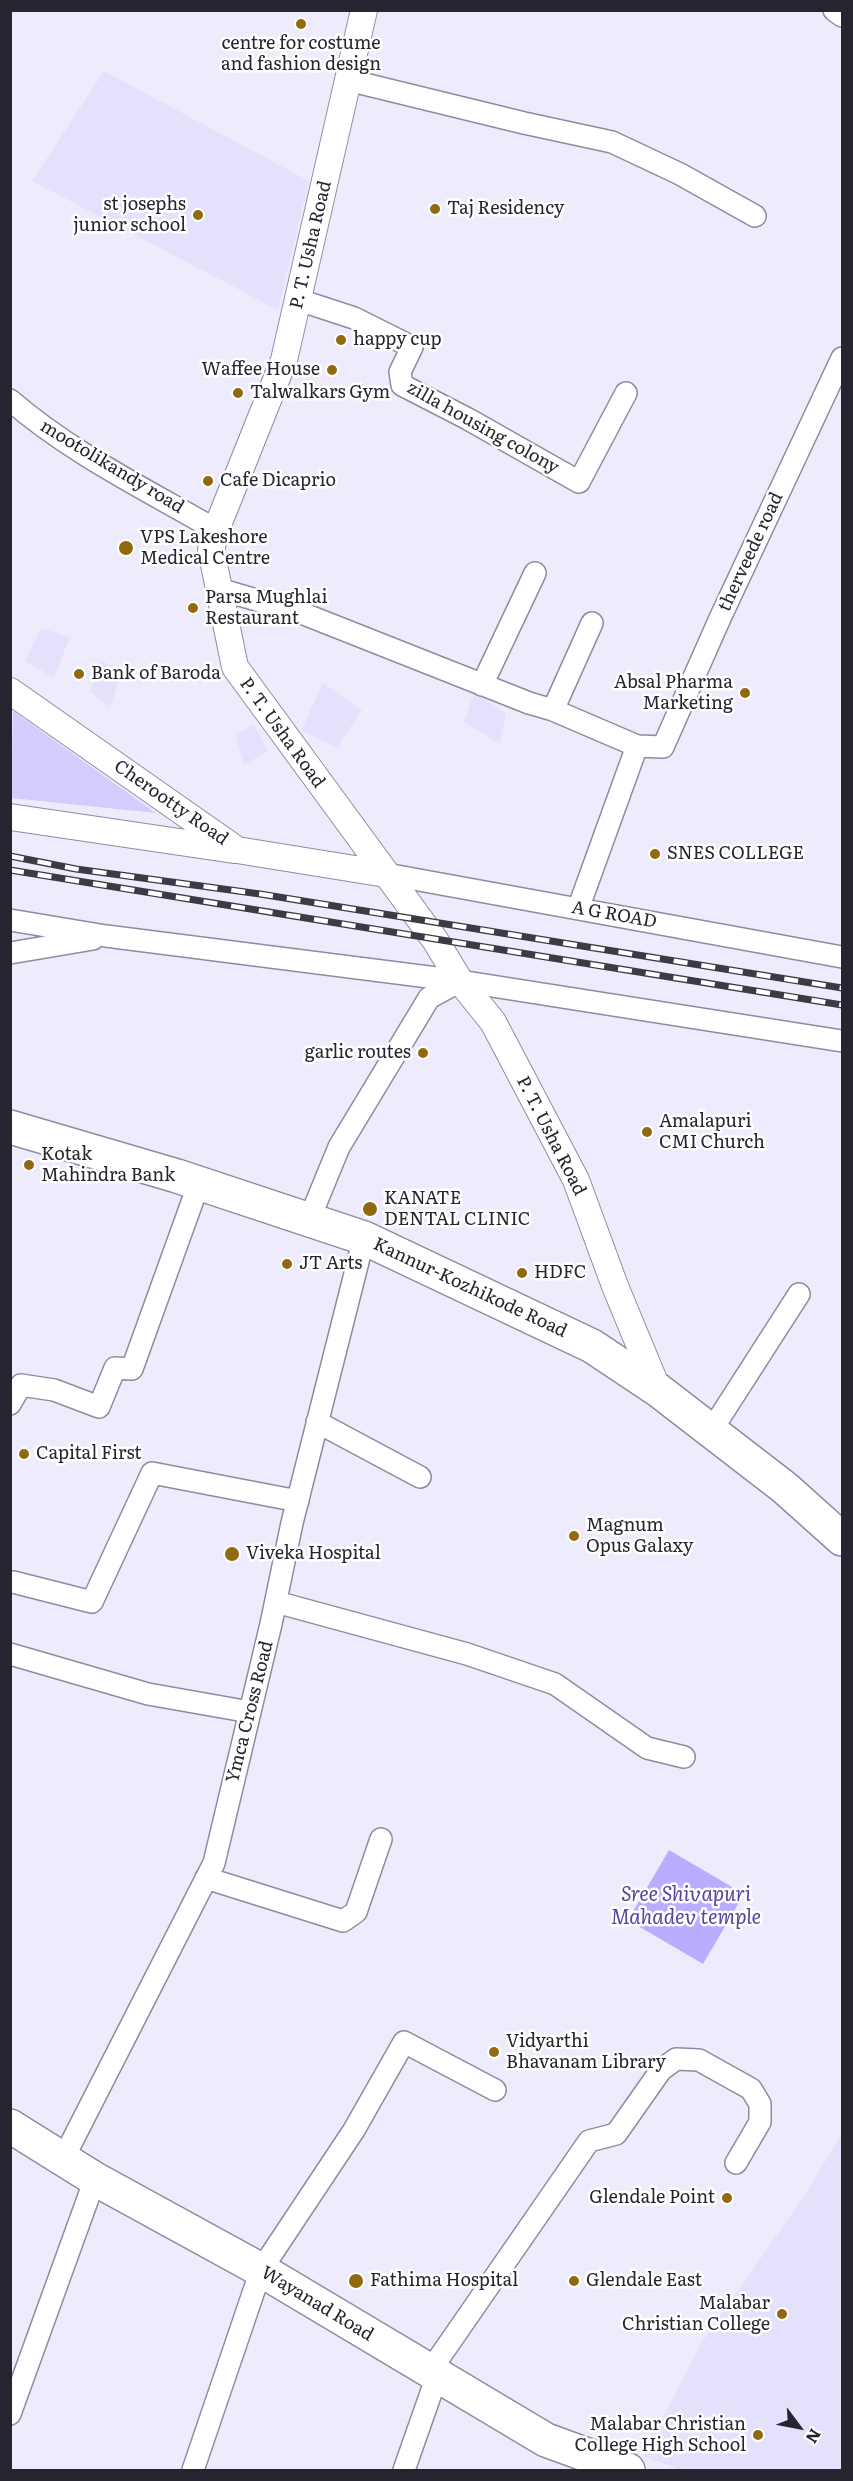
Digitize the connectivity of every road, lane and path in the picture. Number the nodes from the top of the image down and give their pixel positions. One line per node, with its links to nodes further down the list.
1 (364, 10): 4 (street, P. T. Usha Road)
2 (834, 10): 3 (street)
3 (843, 16)
4 (348, 80): 5 (street); 6 (street, P. T. Usha Road)
5 (755, 216)
6 (299, 300): 8 (street, zilla housing colony); 10 (street, P. T. Usha Road)
7 (843, 358): 17 (street, therveede road)
8 (626, 393)
9 (10, 400): 10 (street, mootolikandy road)
10 (216, 530): 12 (street, P. T. Usha Road)
11 (535, 573): 14 (street)
12 (219, 589): 14 (street); 20 (street, P. T. Usha Road)
13 (592, 623): 16 (street)
14 (482, 685): 16 (street)
15 (10, 691): 19 (street, Cherootty Road)
16 (553, 710): 17 (street)
17 (637, 746): 21 (street)
18 (10, 817): 19 (street)
19 (237, 850): 20 (street, Cherootty Road)
20 (386, 874): 21 (street, A G ROAD); 26 (street, P. T. Usha Road)
21 (578, 909): 25 (street, A G ROAD)
22 (10, 920): 23 (street)
23 (106, 936): 24 (street); 26 (street)
24 (10, 953)
25 (843, 957)
26 (460, 981): 27 (street); 30 (street); 33 (street, P. T. Usha Road)
27 (843, 1041)
28 (10, 1127): 29 (main road, Kannur-Kozhikode Road)
29 (199, 1183): 30 (main road, Kannur-Kozhikode Road); 34 (street)
30 (309, 1220): 31 (main road, Kannur-Kozhikode Road)
31 (364, 1239): 33 (main road, Kannur-Kozhikode Road); 35 (street, Ymca Cross Road)
32 (799, 1294): 36 (street)
33 (658, 1390): 36 (main road, Kannur-Kozhikode Road)
34 (10, 1404)
35 (317, 1422): 37 (street); 38 (street, Ymca Cross Road)
36 (711, 1431): 39 (main road, Kannur-Kozhikode Road)
37 (420, 1477)
38 (298, 1501): 40 (street); 41 (street, Ymca Cross Road)
39 (843, 1539)
40 (13, 1582)
41 (276, 1602): 43 (street, Ymca Cross Road); 44 (street)
42 (10, 1654): 43 (street)
43 (250, 1712): 46 (street, Ymca Cross Road)
44 (684, 1757)
45 (381, 1839): 46 (street)
46 (206, 1878): 49 (street, Ymca Cross Road)
47 (495, 2091): 52 (street)
48 (10, 2126): 49 (main road, Wayanad Road)
49 (63, 2159): 51 (main road, Wayanad Road)
50 (736, 2163): 53 (street)
51 (95, 2179): 52 (main road, Wayanad Road); 54 (street)
52 (261, 2270): 53 (main road, Wayanad Road); 55 (street)
53 (434, 2373): 56 (street); 57 (main road, Wayanad Road)
54 (10, 2414)
55 (193, 2470)
56 (404, 2470)
57 (625, 2470)

